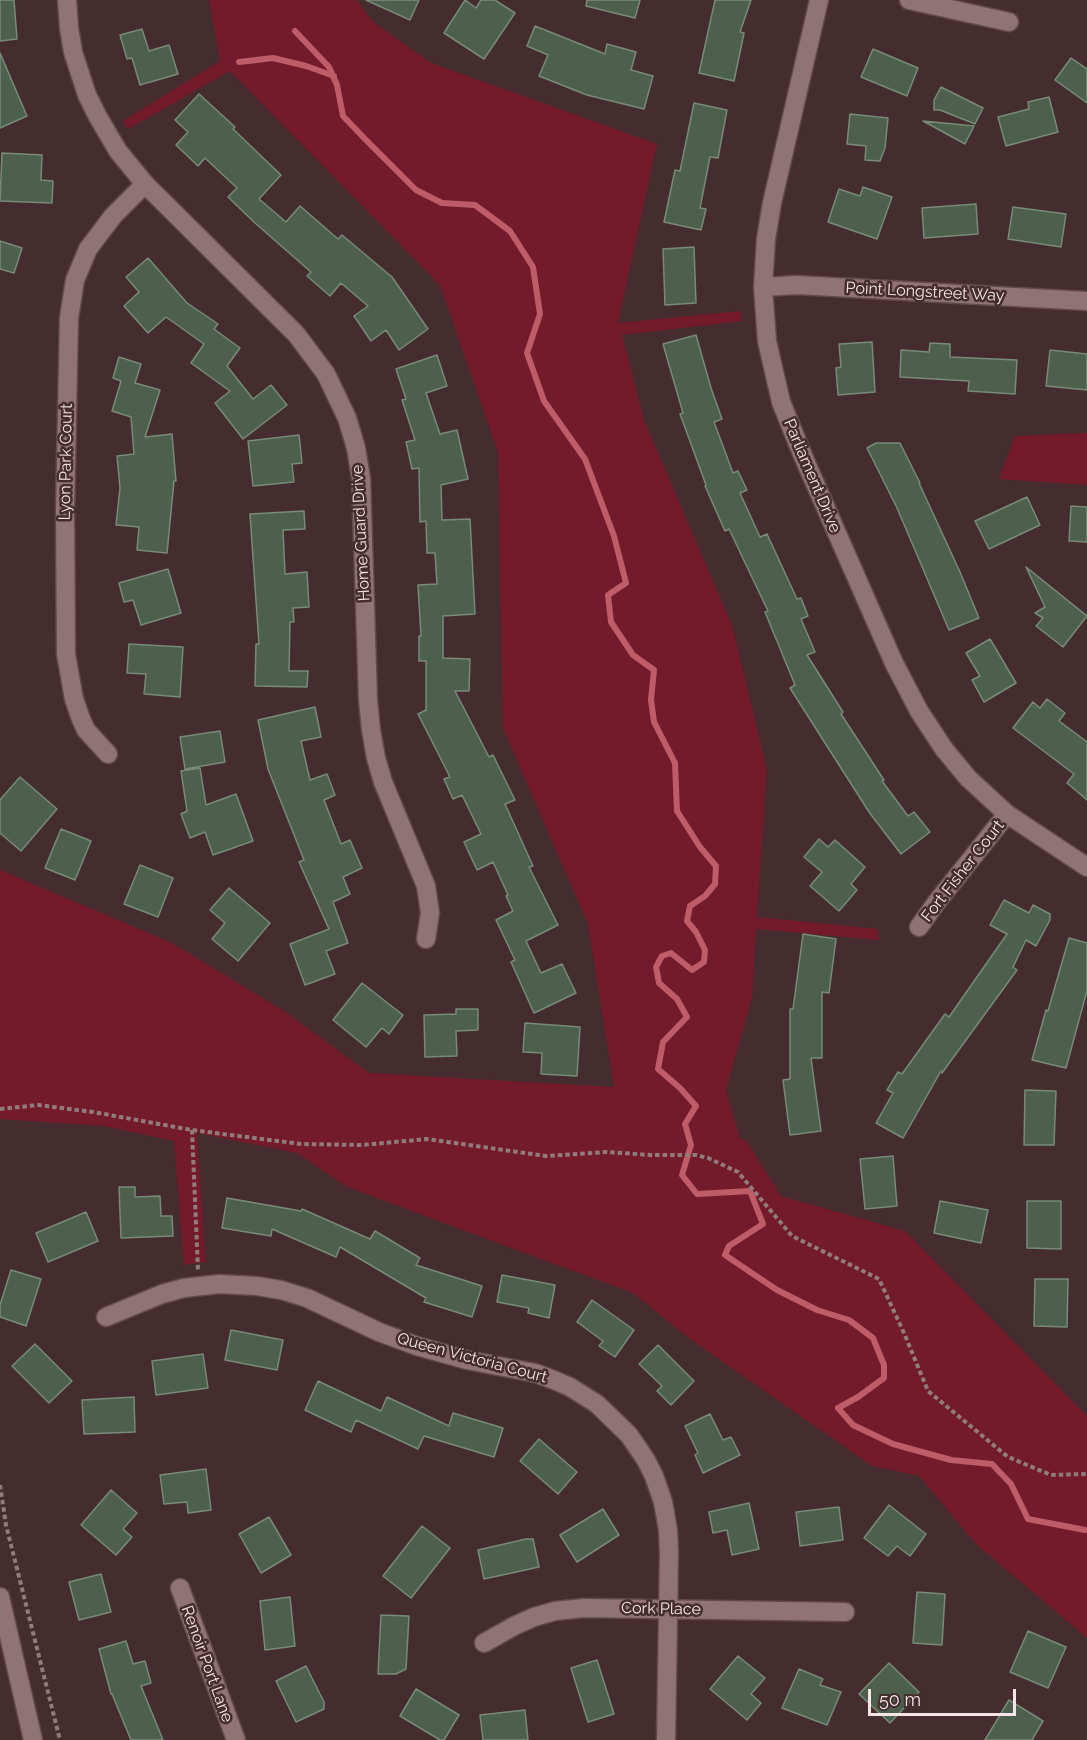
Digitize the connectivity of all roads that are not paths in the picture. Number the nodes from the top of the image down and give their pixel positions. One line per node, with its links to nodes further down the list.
1 (67, 0): 5 (street, Home Guard Drive)
2 (819, 0): 6 (street, Parliament Drive)
3 (909, 0): 4 (street)
4 (1009, 22)
5 (145, 184): 8 (street, Lyon Park Court); 12 (street, Home Guard Drive)
6 (763, 287): 7 (street, Point Longstreet Way); 9 (street, Parliament Drive)
7 (1087, 301)
8 (108, 754)
9 (1007, 814): 10 (street, Parliament Drive); 11 (street, Fort Fisher Court)
10 (1087, 867)
11 (919, 927)
12 (426, 939)
13 (105, 1317): 16 (street, Queen Victoria Court)
14 (180, 1588): 20 (street, Renoir Port Lane)
15 (0, 1597): 19 (street)
16 (668, 1610): 17 (street, Cork Place); 18 (street, Cork Place); 21 (street, Queen Victoria Court)
17 (845, 1612)
18 (484, 1643)
19 (33, 1740)
20 (236, 1740)
21 (666, 1740)

